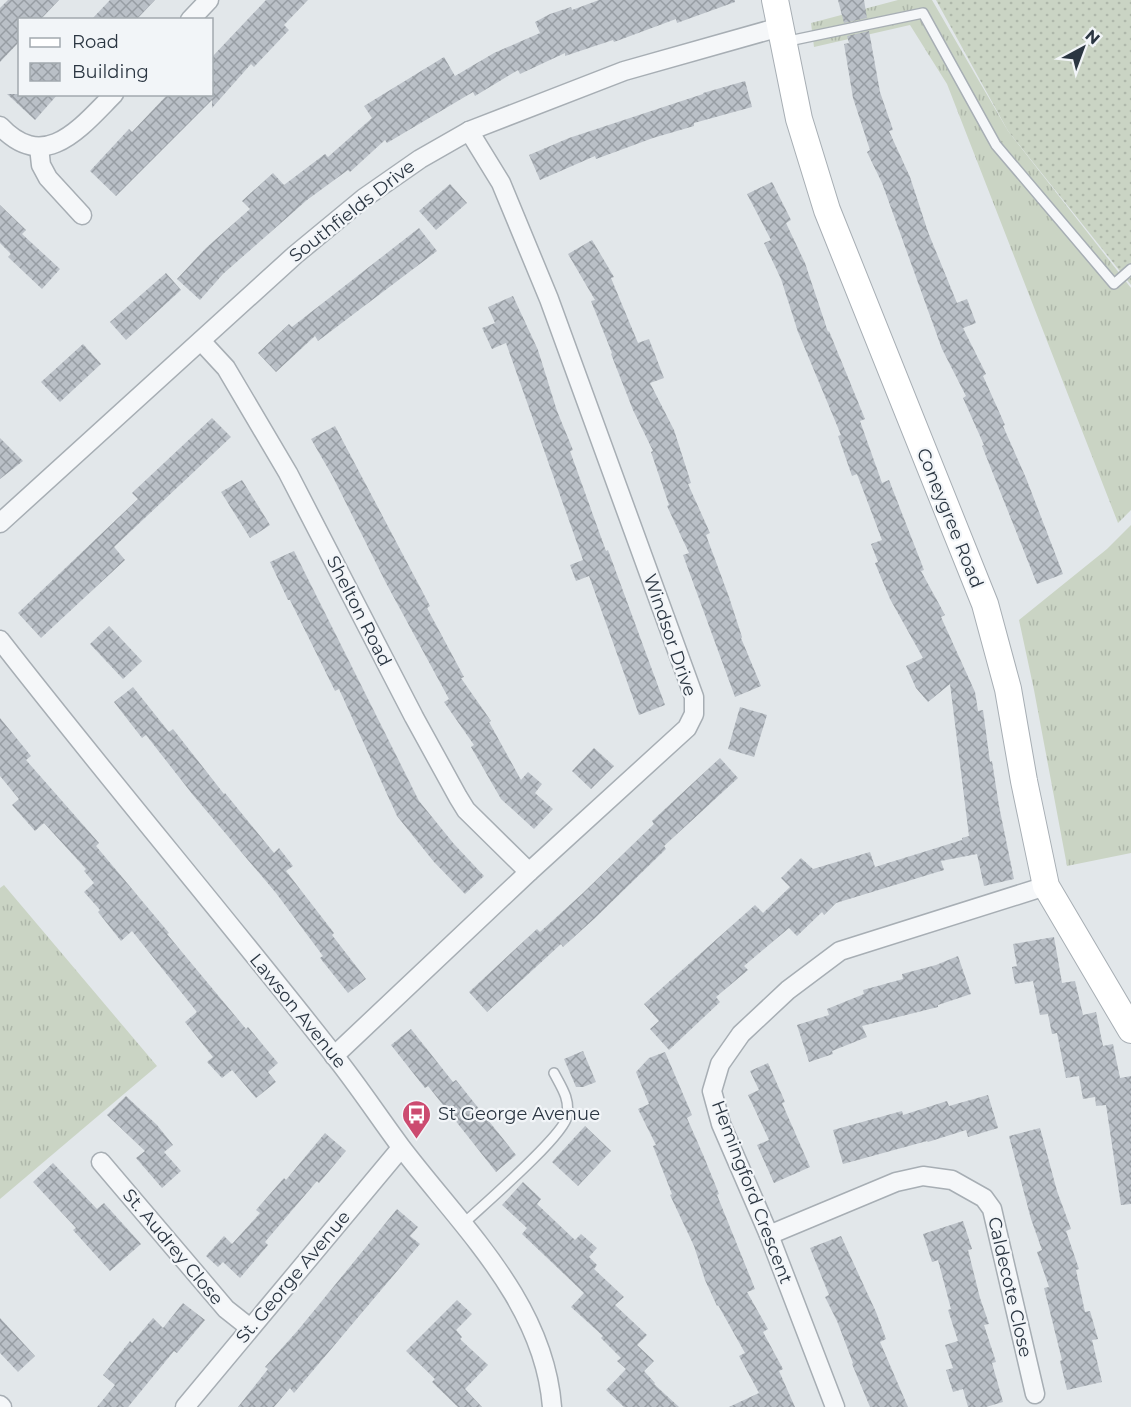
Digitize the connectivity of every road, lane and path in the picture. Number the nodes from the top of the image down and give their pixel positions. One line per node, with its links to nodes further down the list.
1 (209, 0): 3 (street)
2 (775, 0): 4 (street, Coneygree Road)
3 (192, 18)
4 (782, 34): 7 (street, Southfields Drive); 10 (lane); 15 (street, Coneygree Road)
5 (112, 96): 8 (street)
6 (0, 126): 8 (street)
7 (469, 131): 11 (street, Southfields Drive); 14 (street, Windsor Drive)
8 (39, 147): 9 (street)
9 (82, 215)
10 (1131, 269)
11 (201, 340): 12 (street, Southfields Drive); 14 (street, Shelton Road)
12 (0, 523)
13 (0, 640): 17 (street, Lawson Avenue)
14 (529, 872): 17 (street, Windsor Drive)
15 (1046, 886): 16 (street, Coneygree Road); 22 (street, Hemingford Crescent)
16 (1131, 1030)
17 (334, 1056): 19 (street, Lawson Avenue)
18 (554, 1073): 21 (lane)
19 (401, 1148): 21 (street, Lawson Avenue); 23 (street, St. George Avenue)
20 (100, 1162): 23 (street, St. Audrey Close)
21 (462, 1225): 26 (street, Lawson Avenue)
22 (769, 1235): 24 (street, Caldecote Close); 27 (street, Hemingford Crescent)
23 (250, 1328): 25 (street, St. George Avenue)
24 (1035, 1394)
25 (185, 1407)
26 (552, 1407)
27 (835, 1407)

